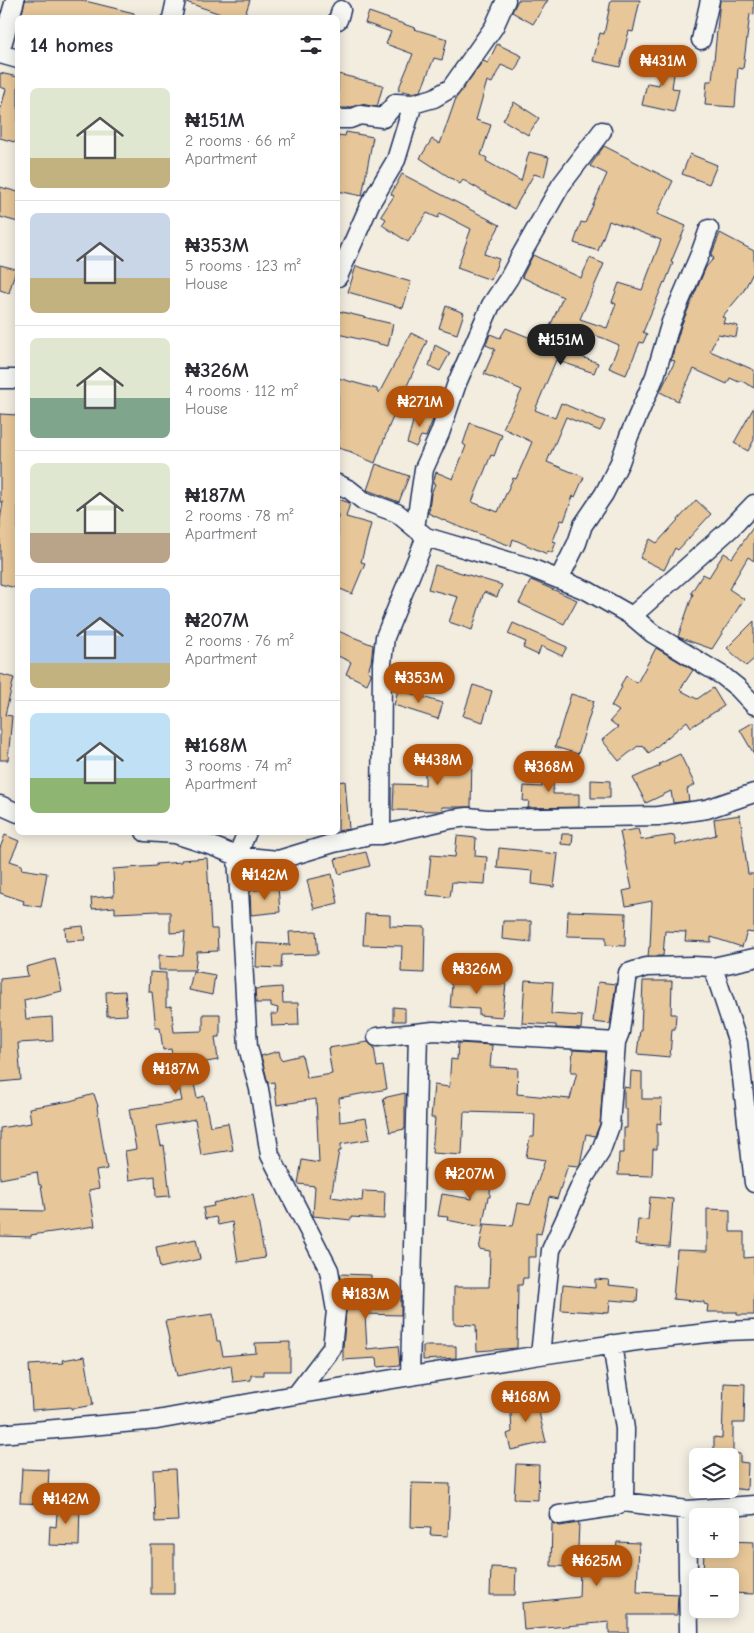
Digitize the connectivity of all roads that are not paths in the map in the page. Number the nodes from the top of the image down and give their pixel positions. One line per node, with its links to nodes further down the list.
1 (15, 0): 7 (street)
2 (176, 0): 5 (street)
3 (506, 0): 9 (street)
4 (710, 0): 6 (street)
5 (173, 15)
6 (701, 40)
7 (0, 53): 8 (street)
8 (15, 58)
9 (413, 104): 10 (street); 13 (street)
10 (340, 119)
11 (602, 130): 18 (street)
12 (709, 228): 19 (street)
13 (340, 272)
14 (0, 379): 15 (street)
15 (15, 379)
16 (340, 485): 18 (street)
17 (754, 504): 20 (street)
18 (420, 532): 19 (street); 27 (street)
19 (559, 579): 20 (street)
20 (632, 616): 21 (street)
21 (754, 705)
22 (754, 793): 27 (street)
23 (0, 805): 24 (street)
24 (15, 812)
25 (178, 835): 28 (street)
26 (246, 835): 28 (street)
27 (381, 835): 28 (street)
28 (237, 856): 39 (street)
29 (754, 958): 30 (street)
30 (712, 967): 33 (street); 34 (street)
31 (418, 1034): 32 (street); 33 (street); 38 (street)
32 (378, 1037)
33 (616, 1042): 37 (street)
34 (754, 1183)
35 (754, 1330): 36 (street)
36 (612, 1344): 37 (street); 41 (street)
37 (540, 1355): 38 (street)
38 (410, 1376): 39 (street)
39 (296, 1395): 40 (street)
40 (0, 1434)
41 (624, 1502): 43 (street); 44 (street)
42 (754, 1505): 43 (street)
43 (688, 1510): 45 (street)
44 (559, 1515)
45 (689, 1633)

